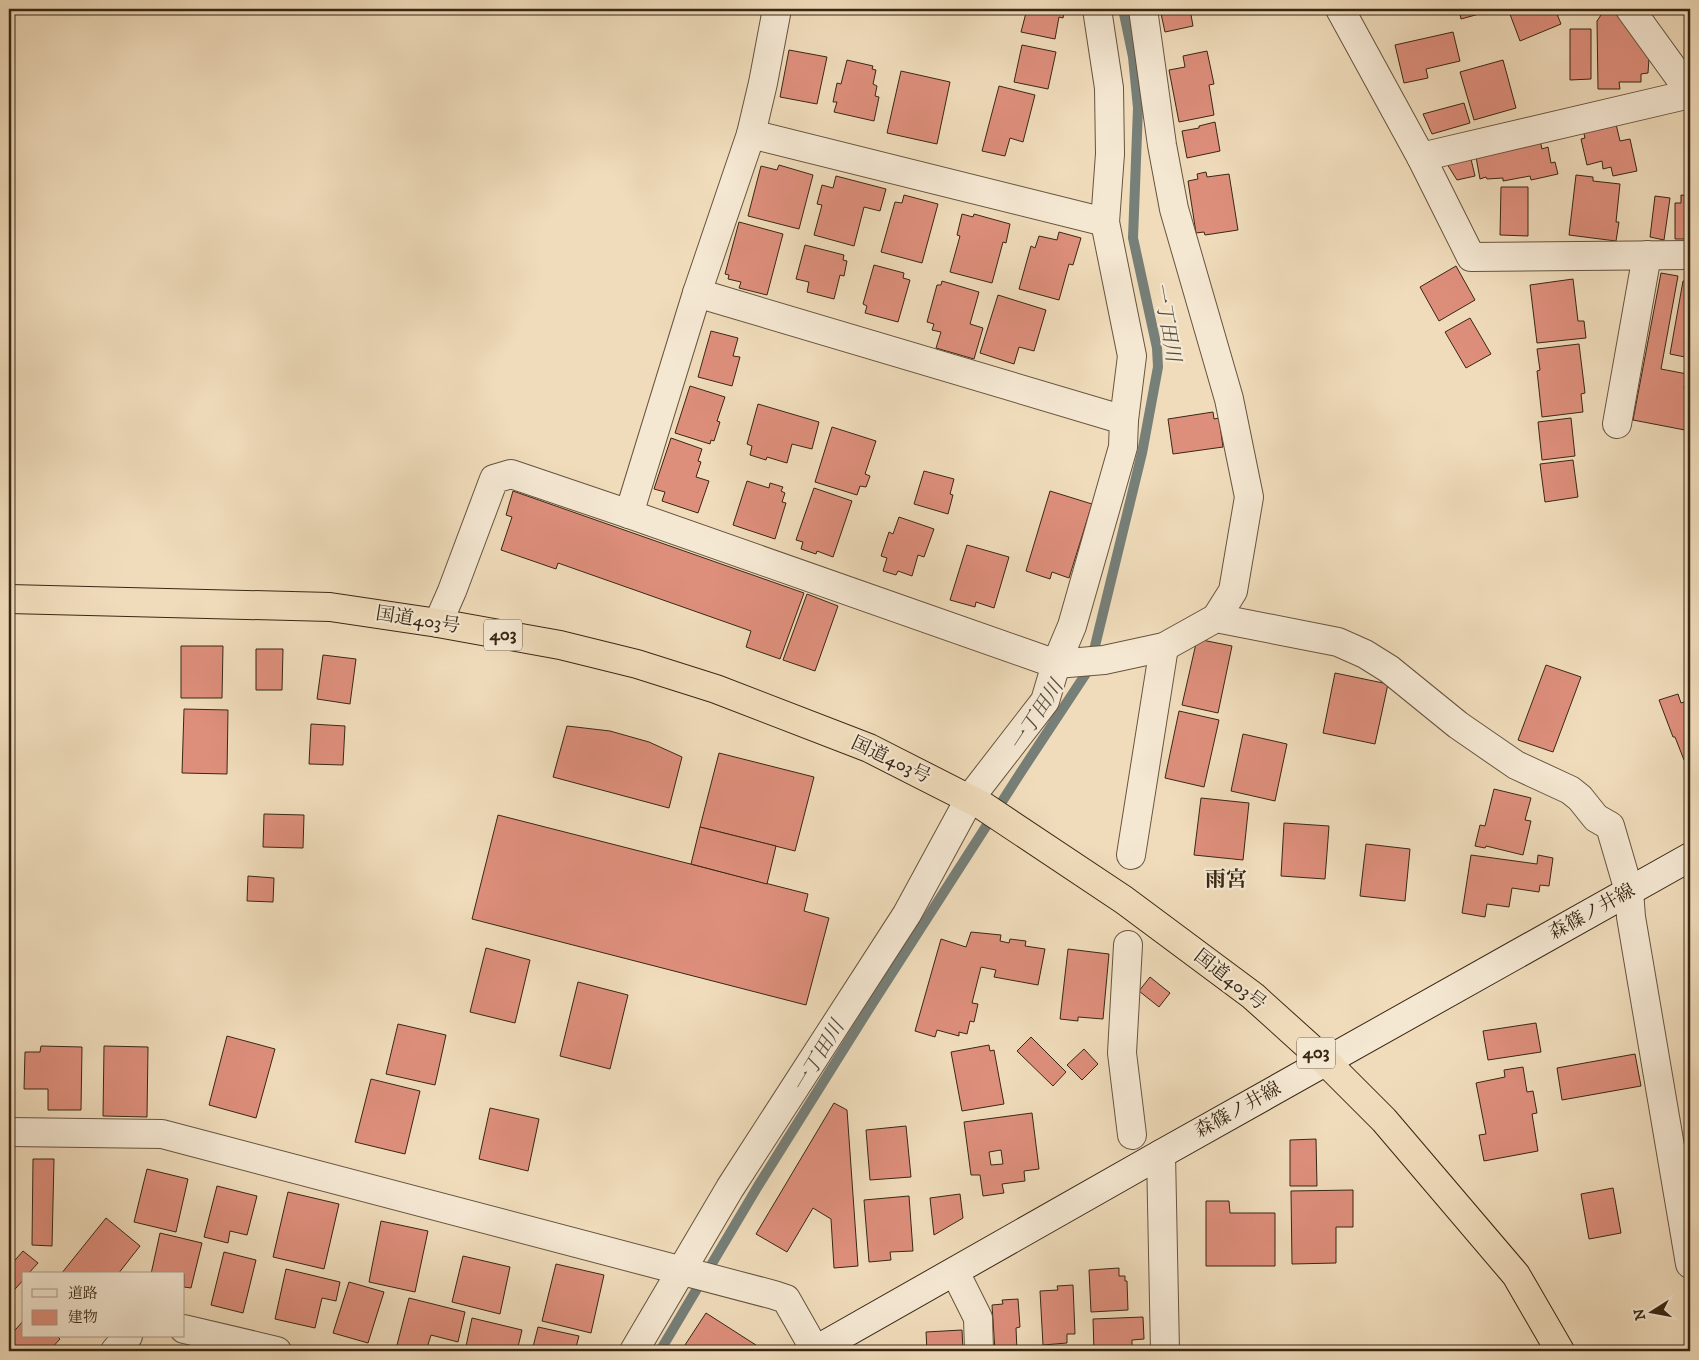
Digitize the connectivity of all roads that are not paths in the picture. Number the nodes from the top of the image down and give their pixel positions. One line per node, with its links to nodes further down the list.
1 (777, 9): 7 (street)
2 (1097, 9): 9 (street)
3 (1143, 9): 17 (street)
4 (1340, 9): 8 (street)
5 (1630, 9): 6 (street)
6 (1690, 93): 8 (street)
7 (751, 134): 9 (street); 12 (street)
8 (1421, 157): 10 (street)
9 (1105, 222): 13 (street)
10 (1647, 255): 11 (street); 14 (street)
11 (1690, 255)
12 (697, 293): 13 (street); 15 (street)
13 (1124, 420): 20 (street)
14 (1616, 424)
15 (629, 514): 18 (street); 20 (street)
16 (9, 599): 18 (highway, 国道403号 / 403)
17 (1216, 618): 19 (street); 24 (street)
18 (438, 623): 21 (highway, 国道403号 / 403)
19 (1164, 647): 20 (street); 22 (street)
20 (1080, 662): 21 (street)
21 (976, 802): 26 (highway, 国道403号 / 403); 31 (street)
22 (1131, 854)
23 (1690, 856): 24 (street, 森篠ノ井線)
24 (1629, 891): 26 (street, 森篠ノ井線); 30 (street)
25 (1128, 945): 28 (street)
26 (1325, 1061): 29 (street, 森篠ノ井線); 41 (highway, 国道403号 / 403)
27 (9, 1132): 31 (street)
28 (1132, 1135)
29 (1160, 1154): 32 (street, 森篠ノ井線); 40 (street)
30 (1690, 1264)
31 (686, 1272): 37 (street); 38 (street)
32 (955, 1272): 38 (street, 森篠ノ井線); 39 (street)
33 (126, 1338): 35 (street)
34 (196, 1338): 36 (street)
35 (115, 1351)
36 (277, 1351)
37 (634, 1351)
38 (815, 1351)
39 (979, 1351)
40 (1165, 1351)
41 (1560, 1351)

